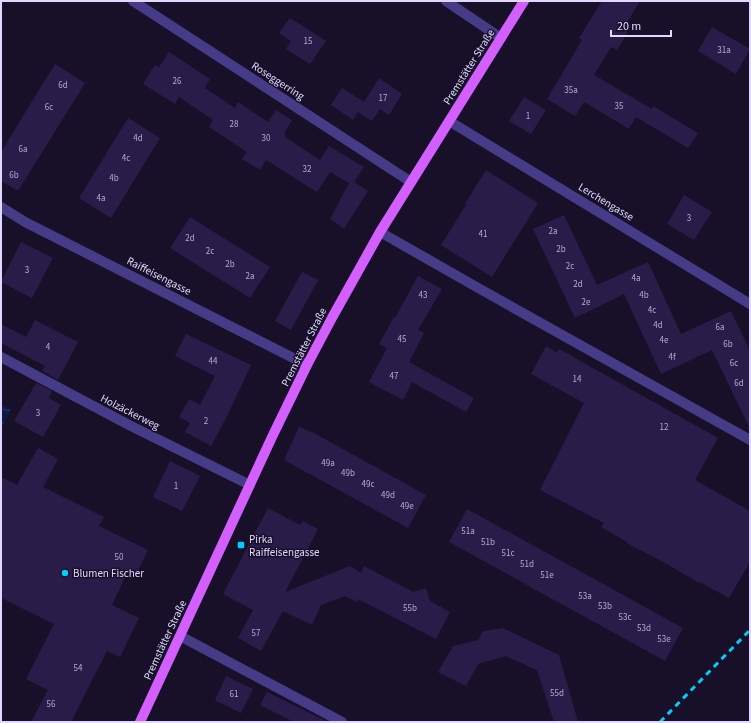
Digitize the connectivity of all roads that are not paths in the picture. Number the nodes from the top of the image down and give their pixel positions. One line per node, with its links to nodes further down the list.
1 (133, 1): 6 (street, Roseggerring)
2 (446, 1): 4 (street)
3 (524, 1): 4 (main road, Premstätter Straße)
4 (501, 38): 5 (main road, Premstätter Straße)
5 (449, 121): 6 (main road, Premstätter Straße); 9 (street, Lerchengasse)
6 (411, 182): 8 (main road, Premstätter Straße)
7 (1, 207): 11 (street, Raiffeisengasse)
8 (380, 232): 11 (main road, Premstätter Straße); 12 (street)
9 (750, 304)
10 (1, 357): 13 (street, Holzäckerweg)
11 (307, 365): 13 (main road, Premstätter Straße)
12 (750, 440)
13 (250, 485): 14 (main road, Premstätter Straße)
14 (180, 636): 15 (main road, Premstätter Straße); 16 (street)
15 (140, 722)
16 (342, 722)

